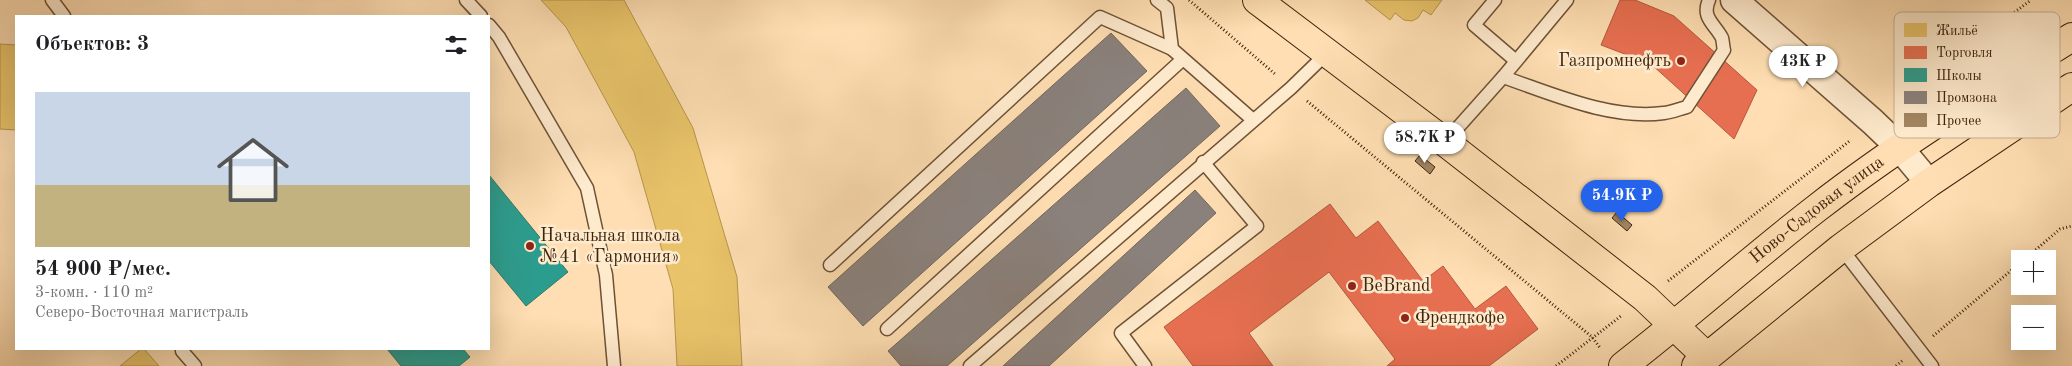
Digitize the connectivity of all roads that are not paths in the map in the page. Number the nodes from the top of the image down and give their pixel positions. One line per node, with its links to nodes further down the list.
1 (52, 0): 9 (lane)
2 (466, 0): 10 (lane)
3 (1157, 0): 14 (lane)
4 (1256, 0): 15 (main road)
5 (1495, 0): 17 (lane)
6 (1567, 0): 17 (lane)
7 (1709, 0): 18 (lane)
8 (1734, 0): 25 (street)
9 (63, 15)
10 (480, 15)
11 (490, 26): 35 (lane)
12 (2072, 37): 13 (main road, Ново-Садовая улица)
13 (2060, 45)
14 (1172, 49): 16 (lane); 29 (lane)
15 (1326, 54): 21 (lane); 24 (main road)
16 (1183, 59): 21 (lane); 31 (lane)
17 (1516, 61): 18 (lane)
18 (1503, 77): 24 (lane)
19 (2072, 87): 20 (main road)
20 (2060, 95)
21 (1253, 120): 26 (lane)
22 (1913, 138): 25 (main road, Ново-Садовая улица)
23 (1996, 138): 27 (main road)
24 (1445, 142): 30 (main road)
25 (1899, 147): 27 (street); 30 (main road, Ново-Садовая улица)
26 (1204, 162): 36 (lane); 37 (lane)
27 (1929, 183): 28 (main road)
28 (1841, 248): 33 (main road); 39 (lane)
29 (830, 265)
30 (1675, 325): 33 (main road); 38 (main road, Ново-Садовая улица)
31 (887, 329)
32 (182, 350): 34 (lane)
33 (1701, 361)
34 (195, 366)
35 (614, 366)
36 (970, 366)
37 (1146, 366)
38 (1623, 366)
39 (1932, 366)

